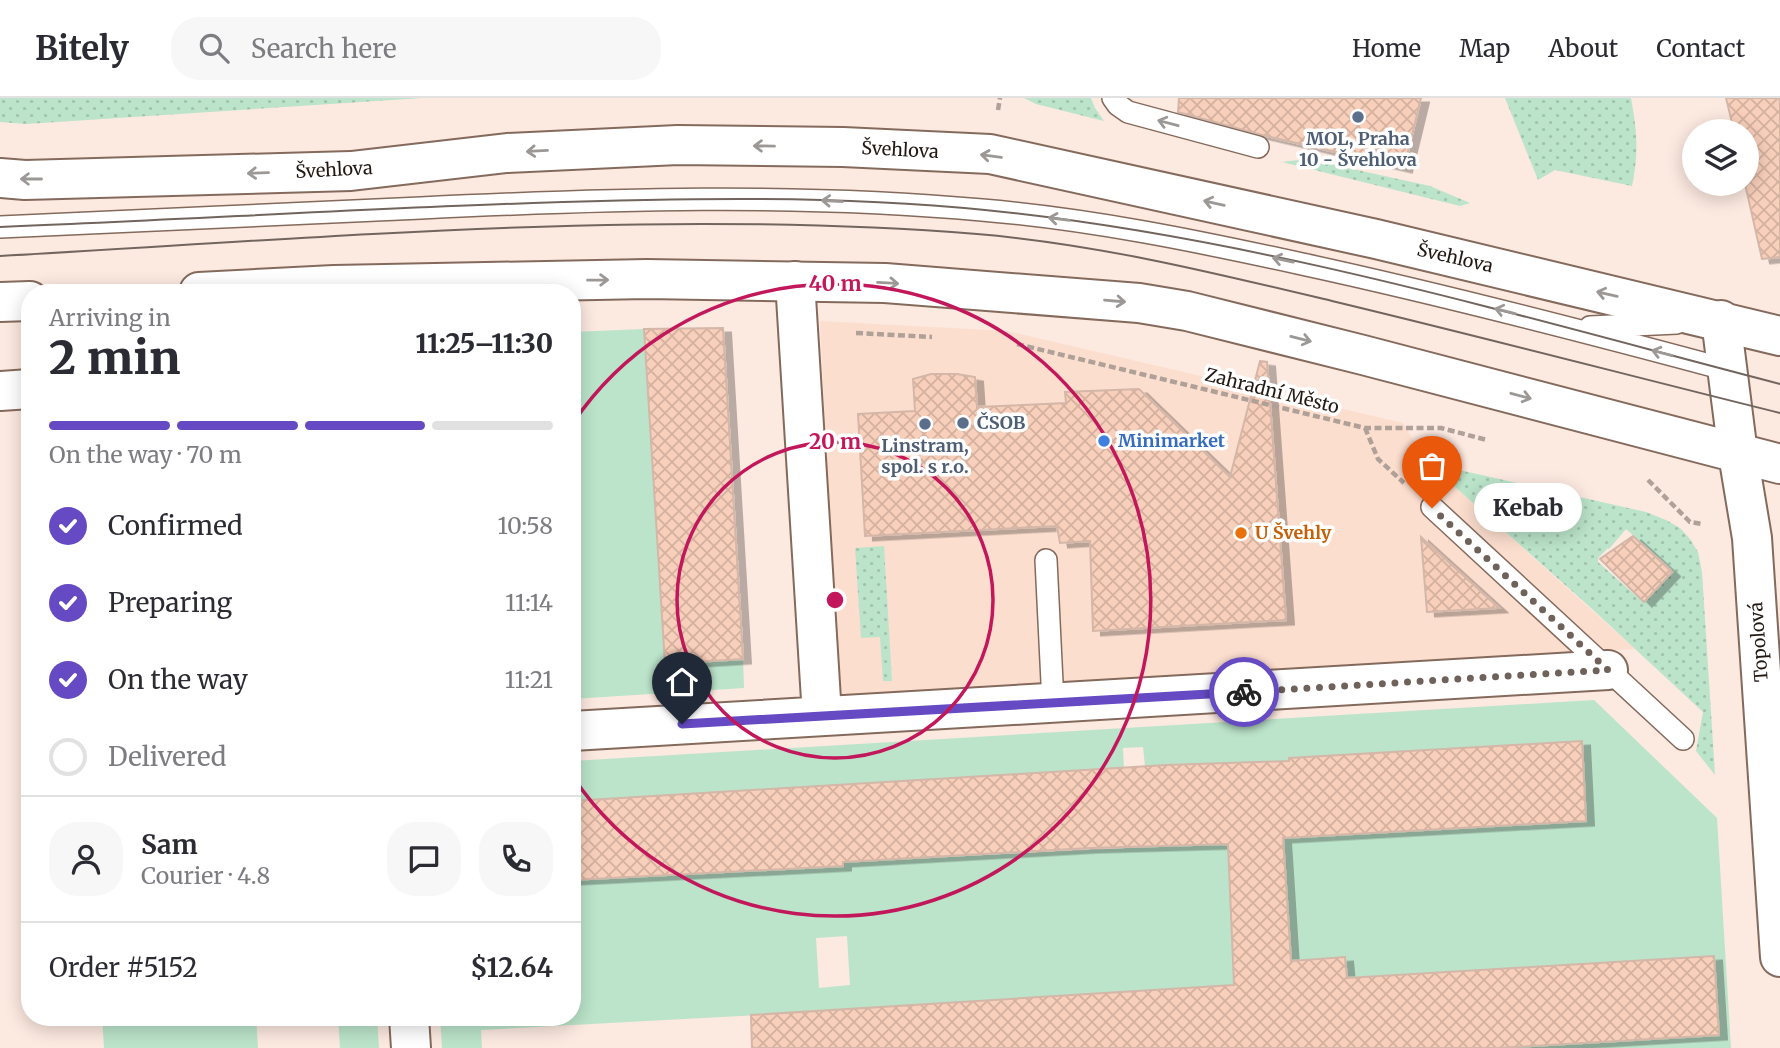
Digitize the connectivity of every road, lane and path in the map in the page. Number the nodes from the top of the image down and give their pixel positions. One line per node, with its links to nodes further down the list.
1 (1113, 98): 2 (lane, one-way to 1)
2 (1258, 147)
3 (0, 178): 9 (main road, Švehlova, one-way to 3)
4 (0, 227): 10 (lane, one-way to 4)
5 (795, 281): 6 (main road, one-way to 5); 20 (main road, one-way to 20); 28 (main road)
6 (392, 284)
7 (21, 301): 8 (main road)
8 (0, 302)
9 (1721, 320): 10 (lane); 12 (main road, Švehlova); 15 (main road, Topolová)
10 (1571, 328): 15 (lane, one-way to 10)
11 (846, 332): 13 (path)
12 (1780, 336)
13 (934, 338)
14 (1014, 343): 18 (path, Zahradní Město)
15 (1728, 370): 20 (main road, Topolová)
16 (21, 390): 17 (main road)
17 (0, 391)
18 (1365, 428): 19 (path, Zahradní Město); 23 (path)
19 (1493, 441)
20 (1738, 454): 21 (main road); 31 (main road, Topolová)
21 (1780, 464)
22 (1636, 477): 24 (path)
23 (1432, 508): 26 (lane)
24 (1710, 526)
25 (1046, 560): 27 (lane)
26 (1608, 670): 27 (main road); 30 (lane)
27 (1053, 703): 28 (main road)
28 (822, 716): 29 (main road)
29 (581, 729)
30 (1684, 739)
31 (1780, 957)
32 (410, 1026): 33 (main road)
33 (411, 1048)

